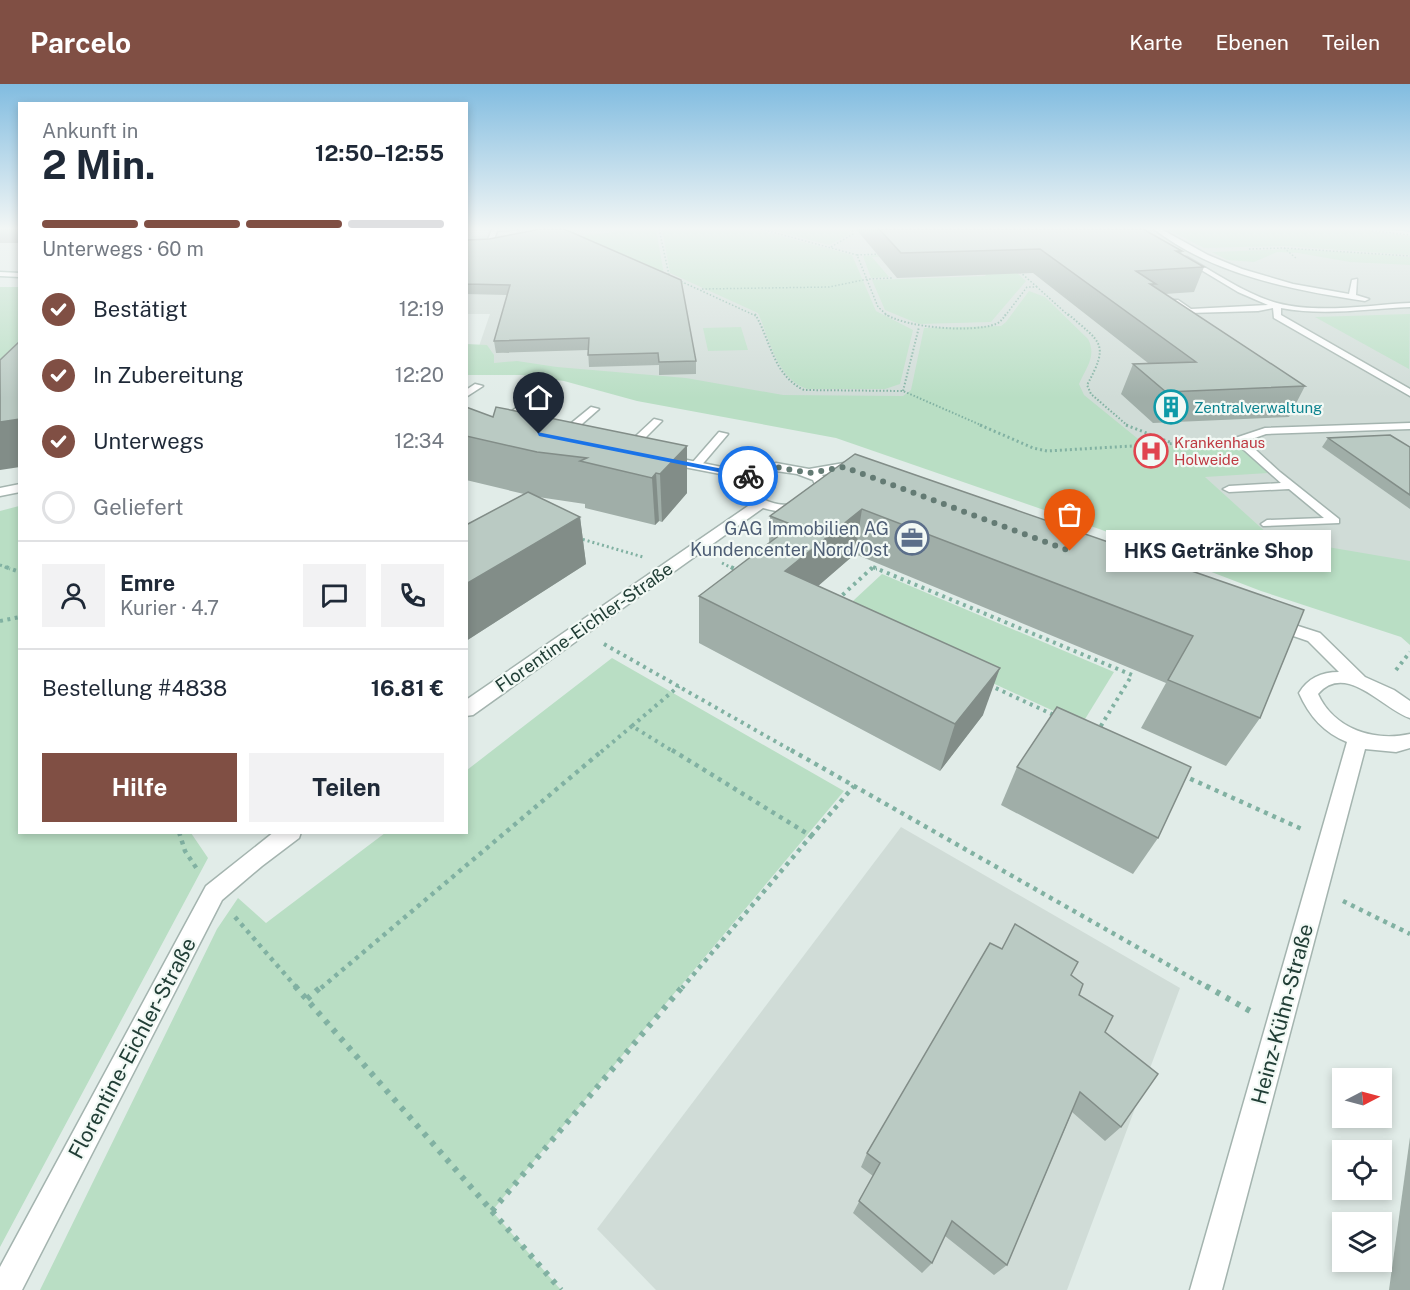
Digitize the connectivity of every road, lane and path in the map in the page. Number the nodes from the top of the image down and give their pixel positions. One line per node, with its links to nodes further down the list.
1 (690, 285): 8 (path)
2 (837, 285): 8 (path)
3 (870, 285): 13 (path)
4 (1232, 285): 11 (lane)
5 (1301, 285): 9 (lane)
6 (1354, 285): 9 (lane)
7 (1037, 287): 13 (path); 27 (path)
8 (699, 289): 15 (path)
9 (1352, 297): 12 (lane)
10 (1170, 299): 11 (lane)
11 (1277, 305): 12 (lane); 17 (lane)
12 (1408, 305)
13 (919, 327): 15 (path)
14 (478, 386): 16 (lane)
15 (903, 391): 27 (path)
16 (468, 393)
17 (1410, 393)
18 (537, 396): 21 (lane)
19 (594, 409): 25 (lane)
20 (657, 421): 28 (lane)
21 (493, 424): 23 (street)
22 (1410, 426): 26 (lane)
23 (519, 430)
24 (723, 434): 29 (lane)
25 (560, 438)
26 (1239, 440): 27 (path); 33 (lane)
27 (1176, 444)
28 (632, 453): 29 (street)
29 (696, 465): 32 (street)
30 (809, 473): 31 (street); 32 (street); 37 (street)
31 (866, 475)
32 (748, 476): 37 (street)
33 (1291, 486): 35 (lane); 38 (lane)
34 (18, 488): 36 (street)
35 (1229, 489)
36 (0, 492)
37 (760, 504): 40 (street, Florentine-Eichler-Straße)
38 (1268, 524)
39 (571, 536): 41 (path)
40 (694, 550): 44 (path); 49 (street, Florentine-Eichler-Straße)
41 (636, 553)
42 (0, 566): 43 (path)
43 (18, 571)
44 (746, 574)
45 (834, 603): 57 (path)
46 (18, 617): 48 (path)
47 (1258, 618): 50 (street)
48 (0, 621)
49 (580, 630): 52 (path); 53 (street, Florentine-Eichler-Straße)
50 (1359, 681): 54 (street); 58 (street)
51 (988, 685): 55 (path)
52 (679, 686): 56 (path); 61 (path)
53 (468, 709)
54 (1410, 711)
55 (1064, 720)
56 (632, 726): 64 (path); 69 (path)
57 (1096, 735)
58 (1358, 738): 59 (street); 65 (street, Heinz-Kühn-Straße)
59 (1410, 741)
60 (1180, 774): 65 (path)
61 (854, 786): 64 (path); 70 (path)
62 (180, 834): 67 (path)
63 (288, 834): 67 (street, Florentine-Eichler-Straße)
64 (811, 836): 71 (path)
65 (1329, 842): 66 (street, Heinz-Kühn-Straße)
66 (1316, 888): 68 (path); 70 (street, Heinz-Kühn-Straße)
67 (214, 893): 69 (path); 72 (street, Florentine-Eichler-Straße)
68 (1410, 934)
69 (307, 999): 71 (path)
70 (1278, 1027): 74 (street, Heinz-Kühn-Straße)
71 (492, 1211): 73 (path)
72 (5, 1290)
73 (561, 1290)
74 (1206, 1290)

